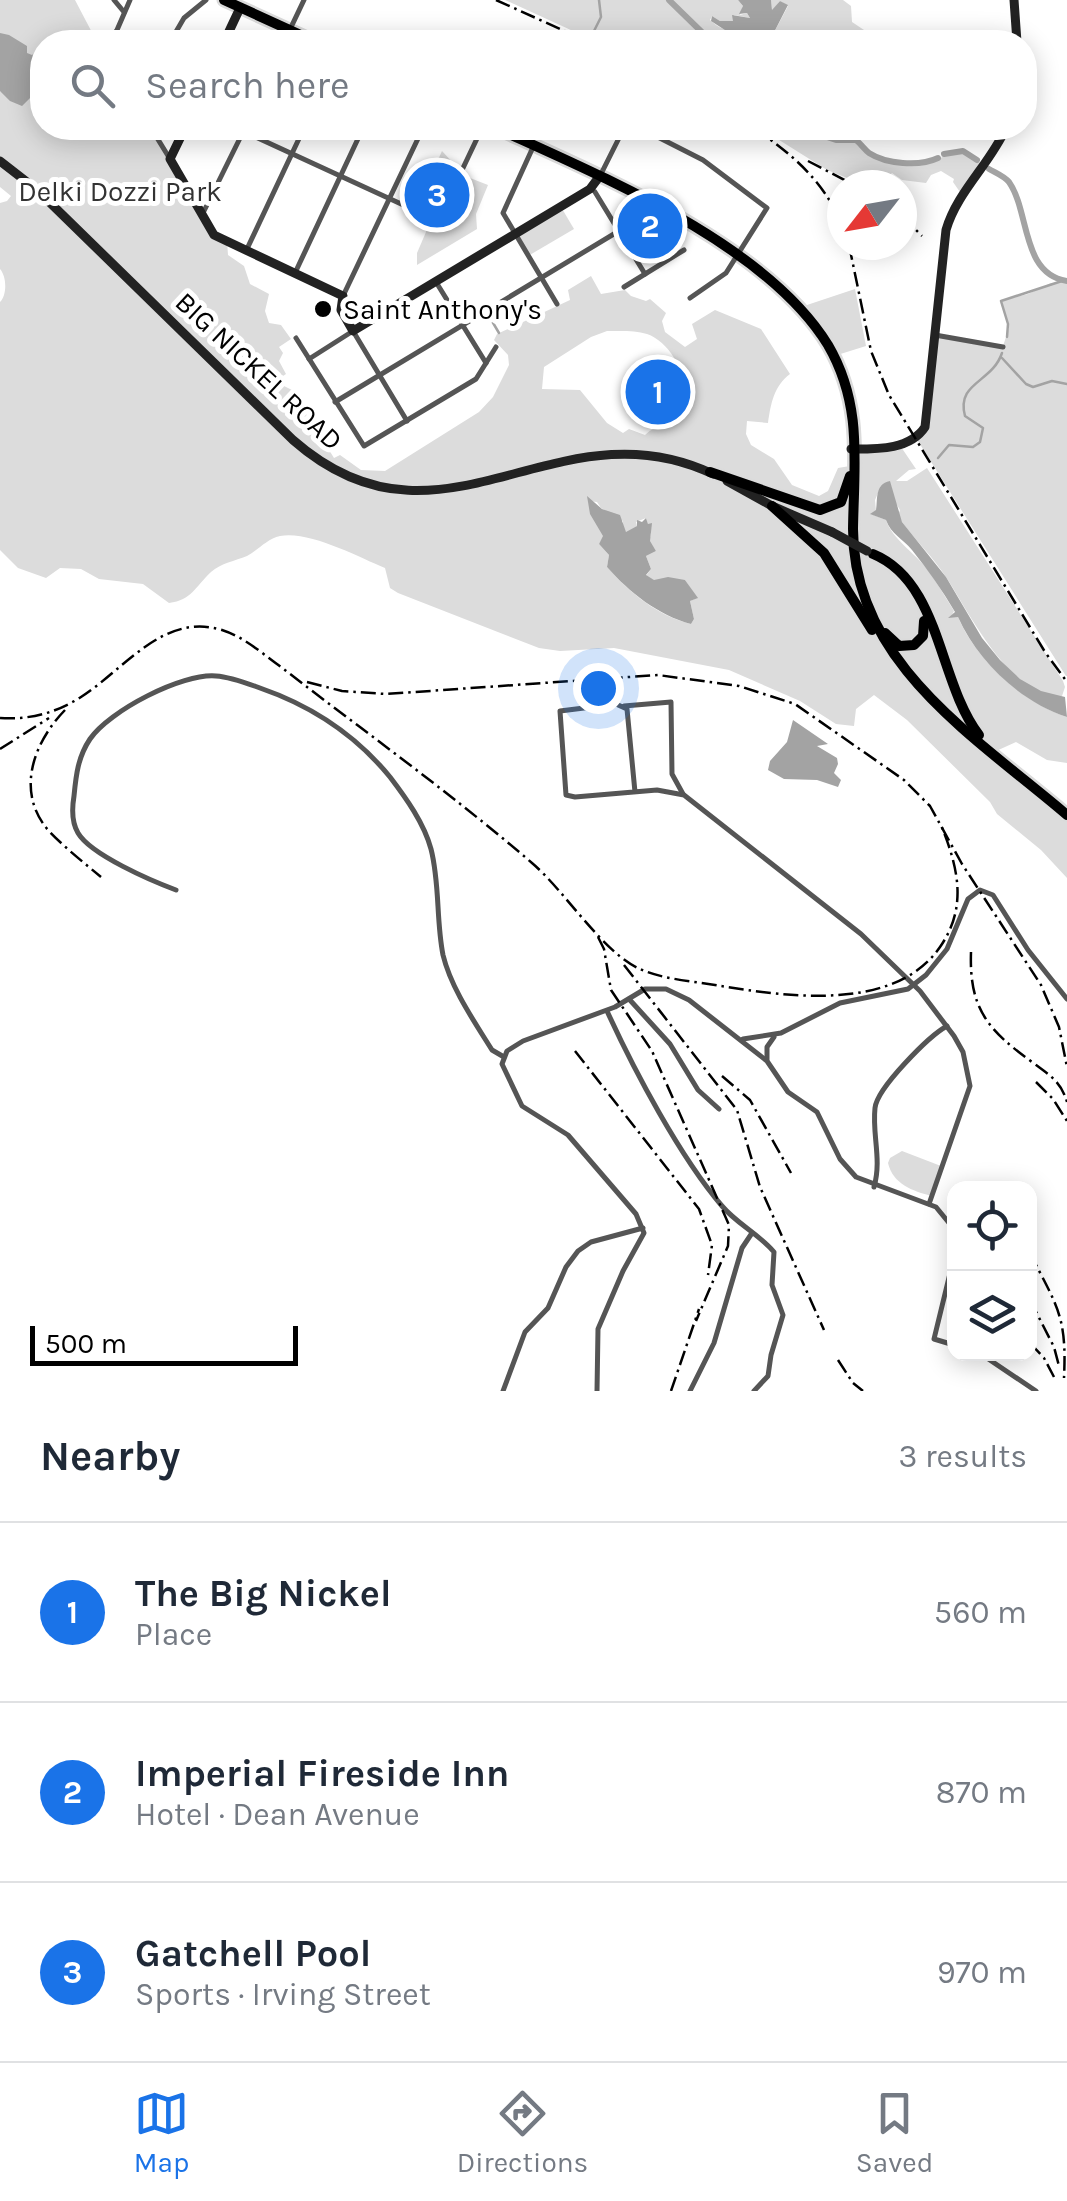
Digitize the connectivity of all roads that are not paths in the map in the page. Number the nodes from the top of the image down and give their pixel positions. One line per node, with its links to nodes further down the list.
1 (114, 0): 8 (street)
2 (130, 0): 8 (street)
3 (206, 0): 10 (street)
4 (224, 0): 7 (main road)
5 (304, 0): 12 (street)
6 (1014, 0): 13 (street)
7 (240, 8): 11 (street); 12 (main road)
8 (124, 12): 9 (street)
9 (117, 30)
10 (177, 30)
11 (230, 30)
12 (290, 30)
13 (1016, 30)
14 (158, 140): 28 (street)
15 (179, 140): 28 (street)
16 (236, 140): 36 (street)
17 (264, 140): 27 (street)
18 (298, 140): 27 (street)
19 (358, 140): 31 (street)
20 (417, 140): 34 (street)
21 (476, 140): 30 (street)
22 (523, 140): 26 (main road)
23 (618, 140): 32 (street)
24 (664, 140): 42 (street)
25 (999, 140): 53 (street)
26 (534, 145): 32 (main road); 39 (street)
27 (292, 153): 31 (street); 41 (street)
28 (170, 159): 36 (street)
29 (0, 161): 63 (street, BIG NICKEL ROAD)
30 (463, 168)
31 (340, 176): 34 (street); 43 (street)
32 (600, 176): 35 (main road); 39 (street)
33 (595, 192): 38 (street)
34 (389, 199): 37 (street); 48 (street)
35 (660, 206): 38 (street); 42 (main road)
36 (202, 216): 41 (street)
37 (448, 226)
38 (619, 231): 44 (street); 45 (street)
39 (515, 235): 45 (street); 46 (street)
40 (684, 250): 44 (street)
41 (246, 251): 43 (street)
42 (737, 256): 49 (street); 62 (main road)
43 (295, 274): 48 (street)
44 (645, 274): 47 (street)
45 (541, 278): 50 (street); 51 (street)
46 (436, 282): 51 (street); 52 (street)
47 (624, 287)
48 (344, 296): 52 (street)
49 (690, 298)
50 (557, 304)
51 (462, 325): 58 (street); 59 (street)
52 (354, 331): 57 (street); 59 (street)
53 (935, 335): 56 (street); 62 (street)
54 (296, 338): 57 (street)
55 (496, 347): 58 (street)
56 (1003, 347)
57 (309, 358): 60 (street)
58 (486, 363): 61 (street)
59 (380, 375): 60 (street); 61 (street)
60 (334, 402): 61 (street)
61 (407, 421)
62 (854, 449): 64 (main road); 67 (main road)
63 (710, 472): 64 (main road); 65 (street, BIG NICKEL ROAD)
64 (850, 476): 68 (main road)
65 (772, 506): 66 (street, BIG NICKEL ROAD, bridge); 68 (main road)
66 (870, 553): 67 (main road); 70 (main road)
67 (868, 608): 70 (main road)
68 (872, 630): 73 (main road)
69 (624, 706): 71 (street); 71 (street); 72 (street)
70 (992, 751): 73 (main road)
71 (635, 792): 72 (street)
72 (684, 795): 75 (street)
73 (1067, 818)
74 (176, 890): 82 (street)
75 (914, 985): 76 (street); 79 (street); 80 (street)
76 (1066, 998)
77 (629, 999): 78 (street); 81 (street); 84 (street)
78 (607, 1010): 82 (street); 89 (street)
79 (947, 1026): 85 (street); 86 (street)
80 (776, 1035): 81 (street); 83 (street)
81 (740, 1039): 83 (street)
82 (504, 1057): 88 (street)
83 (768, 1060): 85 (street)
84 (719, 1109)
85 (874, 1187): 86 (street)
86 (930, 1204): 87 (street)
87 (947, 1217)
88 (643, 1228): 93 (street); 94 (street)
89 (752, 1234): 95 (street); 96 (street)
90 (947, 1286): 91 (street)
91 (947, 1342)
92 (991, 1361): 97 (street)
93 (503, 1391)
94 (596, 1391)
95 (690, 1391)
96 (754, 1391)
97 (1036, 1391)

